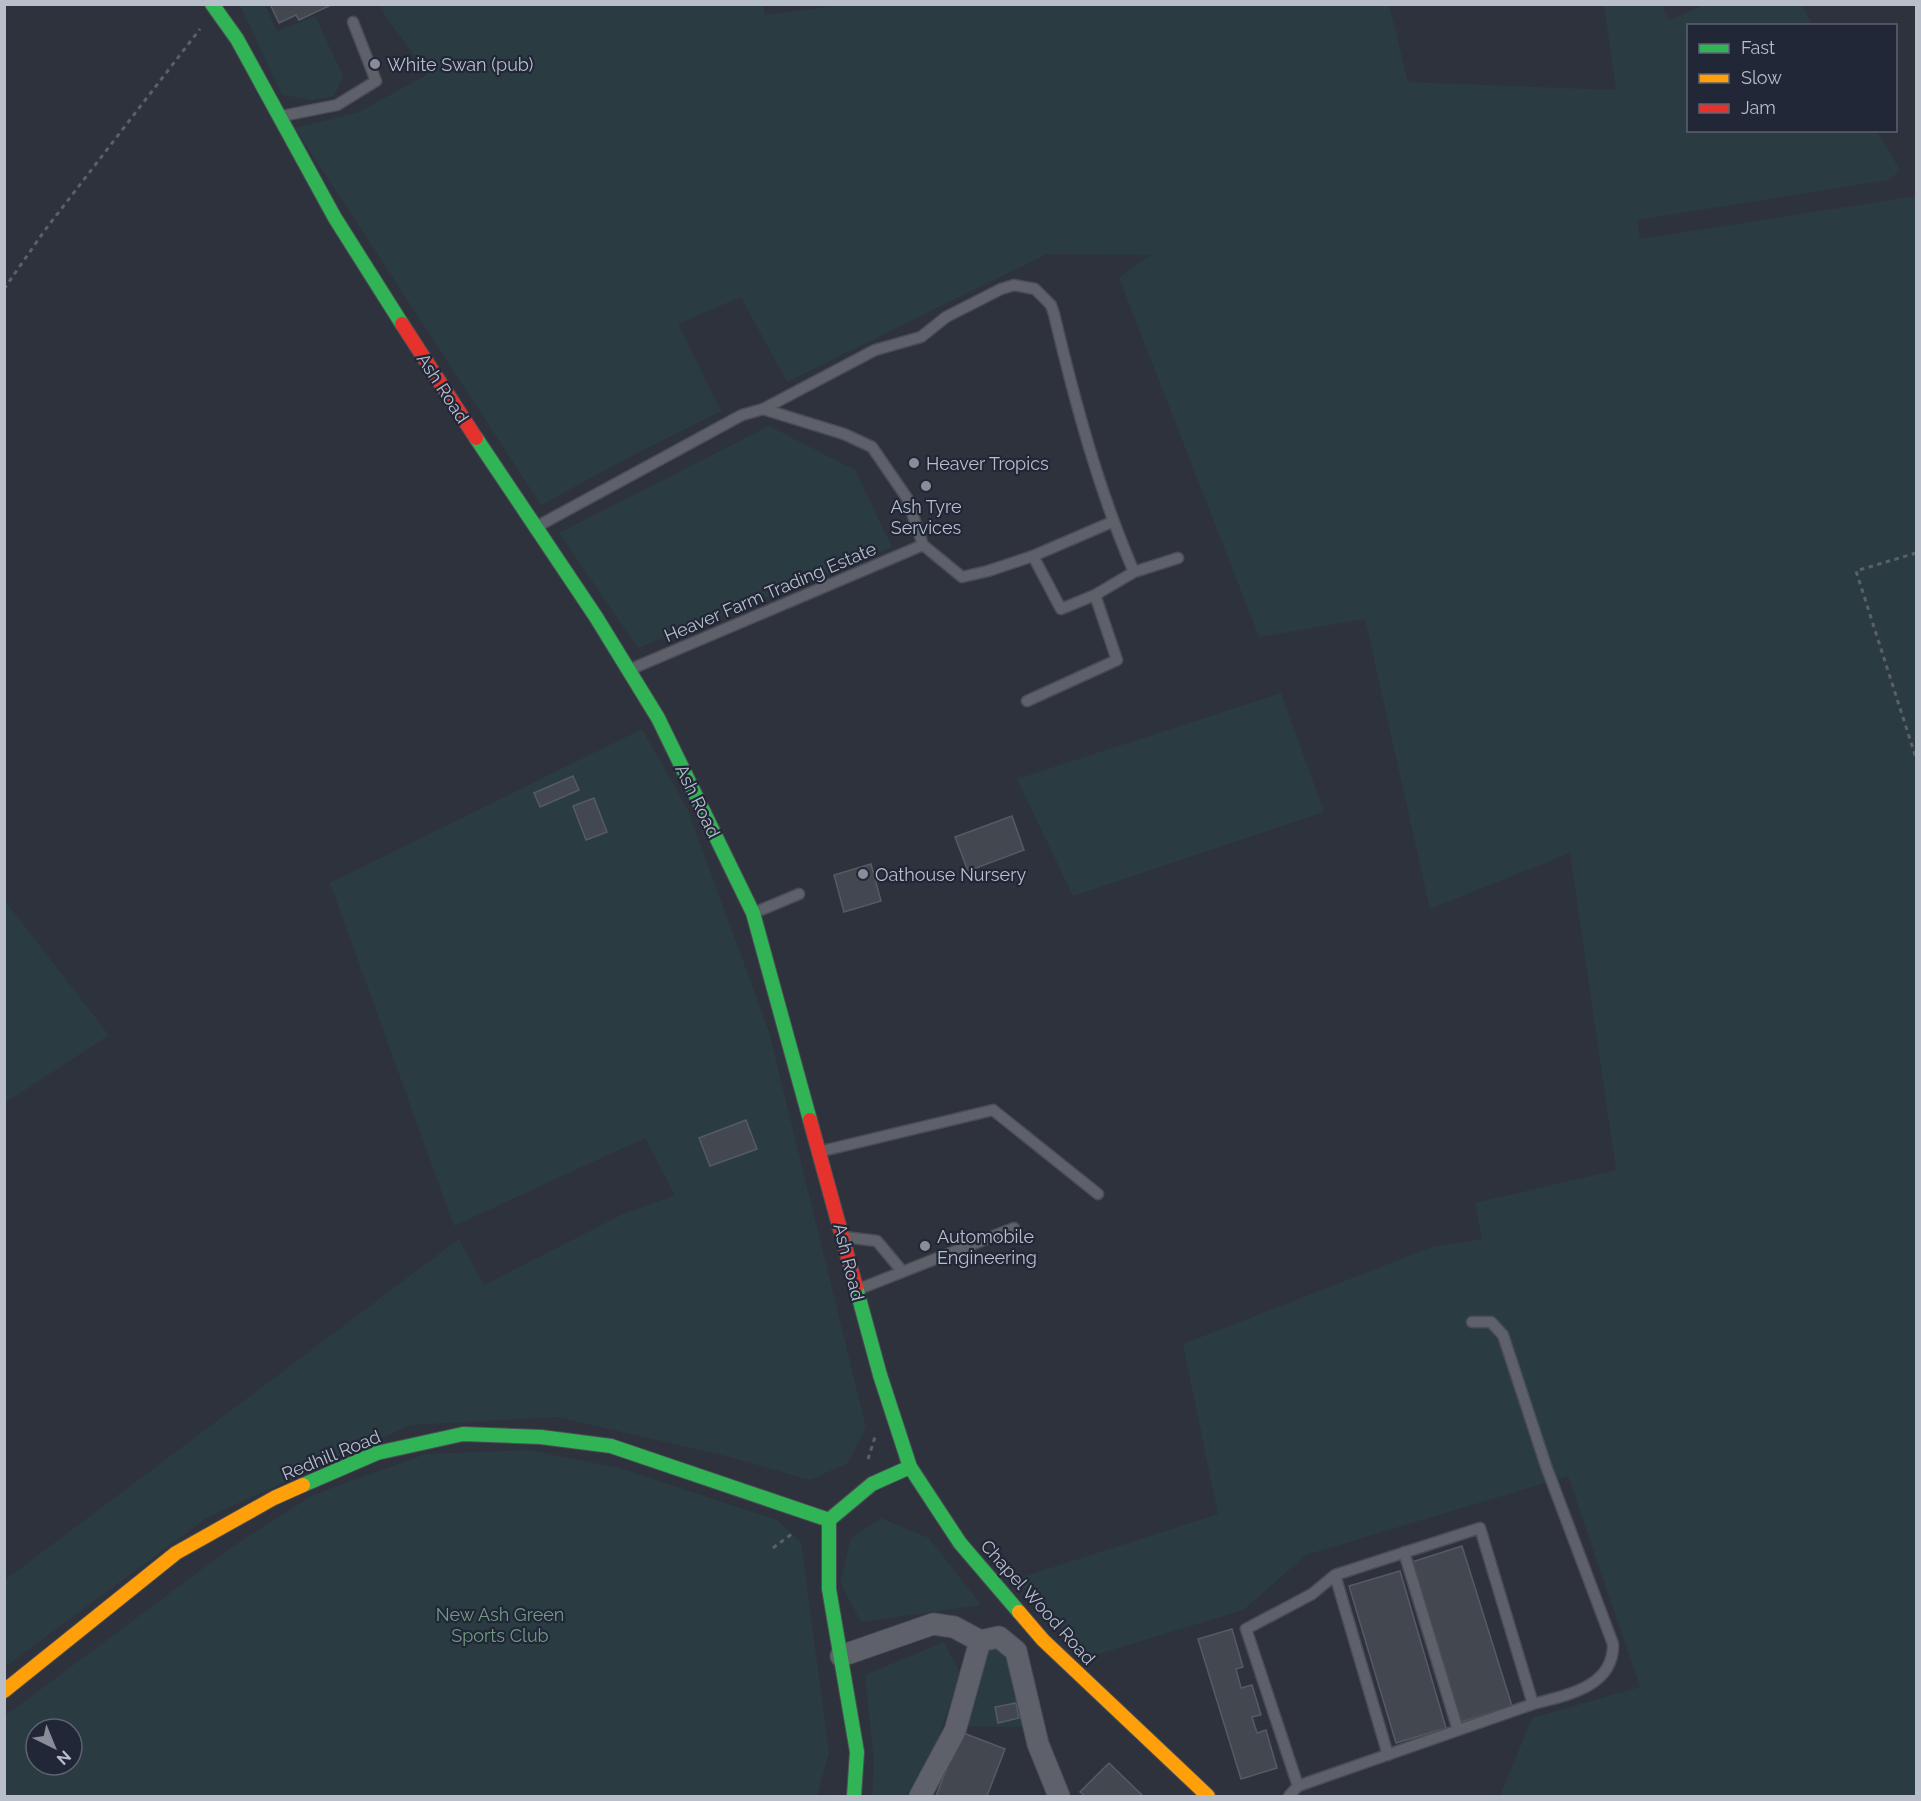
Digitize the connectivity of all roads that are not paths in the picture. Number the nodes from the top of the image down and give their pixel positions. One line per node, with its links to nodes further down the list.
1 (212, 4): 3 (street, Ash Road)
2 (353, 22): 3 (lane)
3 (278, 117): 6 (street, Ash Road)
4 (763, 409): 5 (lane); 6 (lane); 7 (lane)
5 (1112, 522): 8 (lane); 10 (lane)
6 (536, 527): 12 (street, Ash Road)
7 (923, 545): 8 (lane); 12 (lane, Heaver Farm Trading Estate)
8 (1033, 556): 11 (lane)
9 (1178, 558): 10 (lane)
10 (1134, 572): 11 (lane)
11 (1095, 595): 13 (lane)
12 (629, 670): 15 (street, Ash Road)
13 (1027, 701)
14 (799, 894): 15 (lane)
15 (753, 914): 16 (street, Ash Road)
16 (819, 1152): 17 (lane); 19 (street, Ash Road)
17 (1098, 1194)
18 (1014, 1228): 20 (lane)
19 (843, 1236): 20 (lane); 21 (street, Ash Road)
20 (902, 1271): 21 (lane)
21 (856, 1290): 23 (street, Ash Road)
22 (1472, 1322): 30 (lane)
23 (910, 1467): 24 (street); 37 (street, Chapel Wood Road)
24 (829, 1520): 28 (street); 29 (street, Redhill Road)
25 (1404, 1552): 26 (lane); 30 (lane); 31 (lane)
26 (1335, 1575): 32 (lane); 33 (lane)
27 (980, 1641): 28 (street); 35 (street); 36 (street)
28 (841, 1656): 34 (street)
29 (4, 1691)
30 (1533, 1704): 31 (lane)
31 (1458, 1730): 32 (lane)
32 (1388, 1755): 33 (lane)
33 (1298, 1786): 38 (lane)
34 (854, 1797)
35 (920, 1797)
36 (1059, 1797)
37 (1208, 1797)
38 (1289, 1797)

